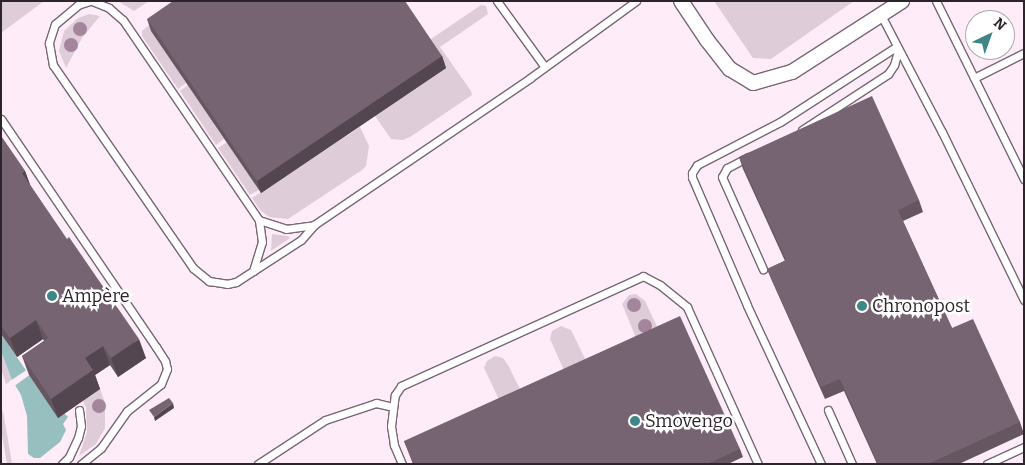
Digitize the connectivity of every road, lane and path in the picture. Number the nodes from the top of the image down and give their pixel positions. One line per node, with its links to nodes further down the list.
1 (91, 1): 16 (lane); 19 (lane)
2 (497, 1): 10 (lane)
3 (636, 1): 10 (lane)
4 (682, 1): 7 (street)
5 (902, 1): 7 (street)
6 (936, 1): 11 (lane)
7 (881, 15): 8 (lane)
8 (897, 49): 13 (lane); 20 (lane); 30 (lane)
9 (1024, 53): 11 (lane)
10 (544, 66): 17 (lane)
11 (974, 78): 15 (lane)
12 (1, 119): 26 (lane)
13 (793, 136)
14 (759, 152): 18 (lane)
15 (1024, 180)
16 (259, 220): 17 (lane); 19 (lane)
17 (314, 225): 19 (lane)
18 (763, 268)
19 (253, 271)
20 (1024, 300)
21 (393, 407): 27 (lane); 28 (lane); 29 (lane)
22 (79, 410): 25 (lane)
23 (828, 410): 31 (lane)
24 (1024, 447): 32 (lane)
25 (62, 464)
26 (81, 464)
27 (258, 464)
28 (402, 464)
29 (758, 464)
30 (821, 464)
31 (852, 464)
32 (987, 464)

